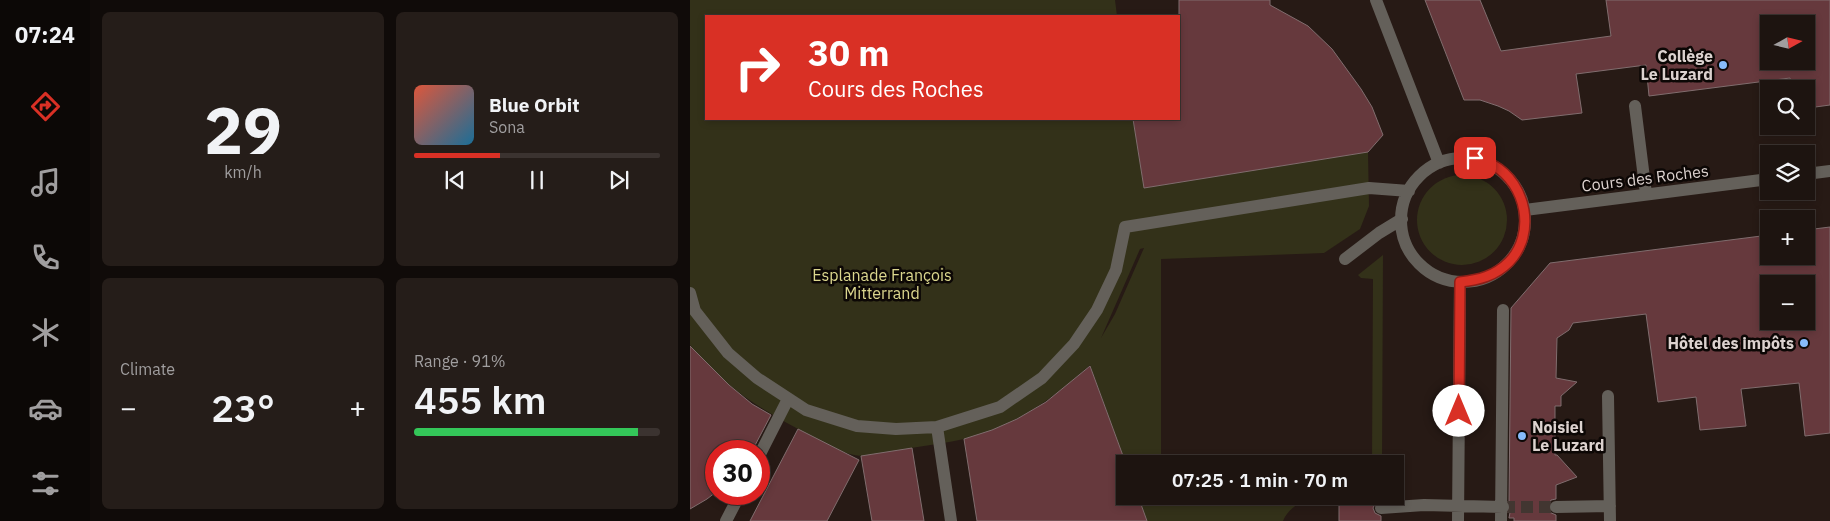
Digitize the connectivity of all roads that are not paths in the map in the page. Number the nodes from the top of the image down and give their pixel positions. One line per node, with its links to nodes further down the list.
1 (1376, 0): 3 (street)
2 (1635, 106): 8 (street)
3 (1438, 163): 7 (street); 9 (street)
4 (1830, 171): 5 (street)
5 (1815, 173)
6 (1760, 180): 8 (street, Cours des Roches)
7 (1408, 190): 10 (street); 17 (street)
8 (1646, 194): 9 (street, Cours des Roches)
9 (1525, 210): 12 (street)
10 (1402, 219): 11 (street); 12 (street)
11 (1345, 259)
12 (1460, 282): 20 (street)
13 (690, 292): 16 (street)
14 (1503, 310): 22 (street)
15 (1608, 396): 21 (street)
16 (788, 398): 17 (street); 18 (street)
17 (937, 427): 26 (street)
18 (767, 440)
19 (734, 505): 25 (street)
20 (1459, 506): 22 (street); 24 (street); 27 (street)
21 (1610, 506): 23 (street); 29 (street)
22 (1502, 507): 28 (street)
23 (1556, 507)
24 (1381, 508)
25 (726, 521)
26 (952, 521)
27 (1458, 521)
28 (1501, 521)
29 (1610, 521)

